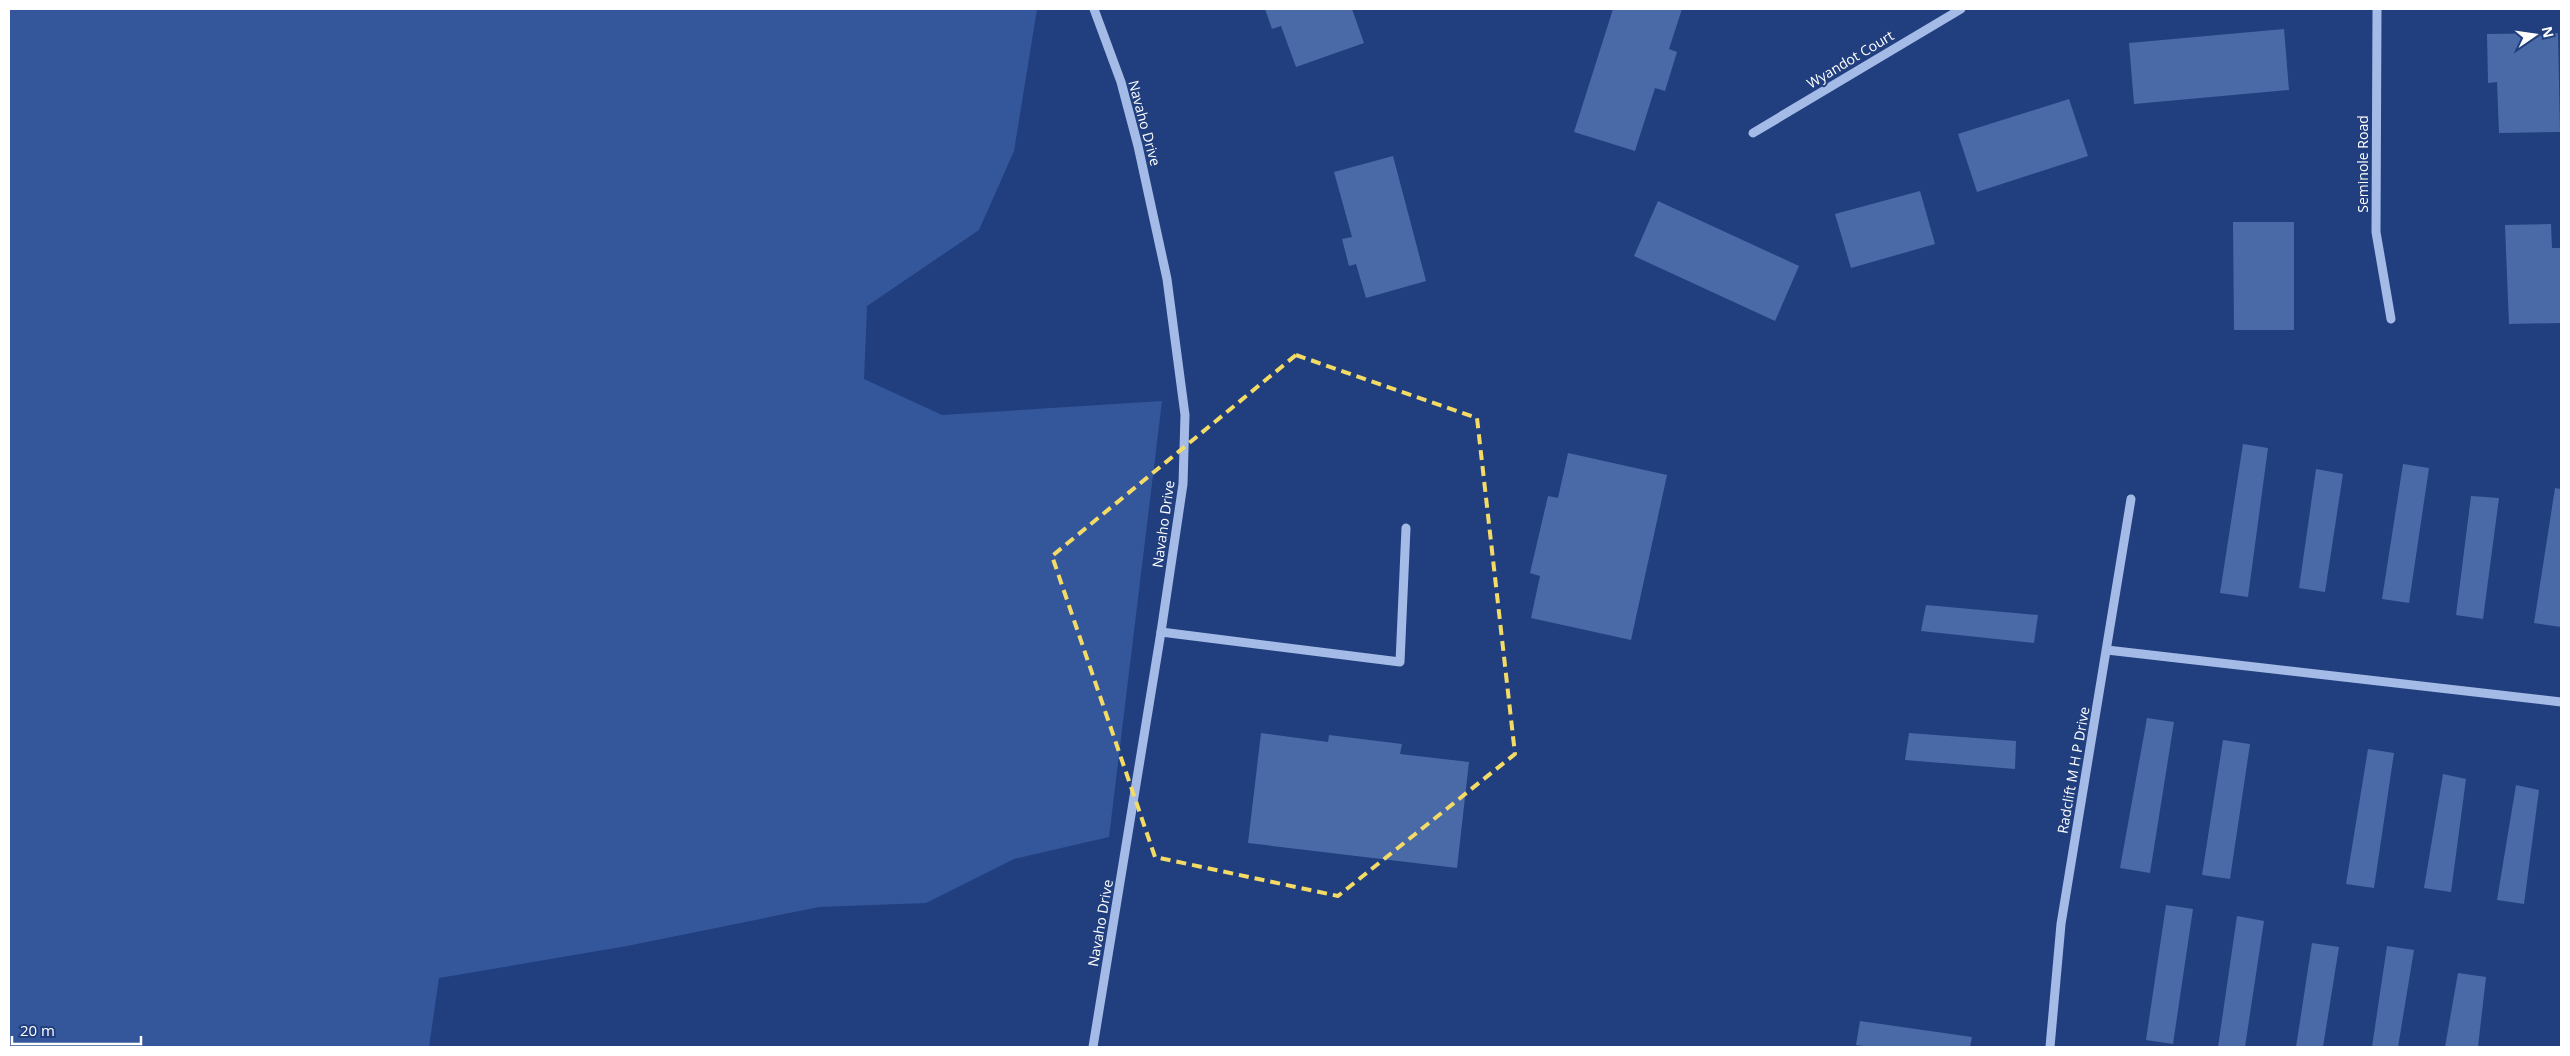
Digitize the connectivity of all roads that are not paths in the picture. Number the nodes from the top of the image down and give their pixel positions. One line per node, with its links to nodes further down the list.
1 (1094, 9): 8 (street, Navaho Drive)
2 (1961, 9): 4 (street, Wyandot Court)
3 (2377, 9): 5 (street, Seminole Road)
4 (1753, 133)
5 (2390, 319)
6 (2131, 499): 9 (street, Radclift M H P Drive)
7 (1406, 528): 8 (street)
8 (1162, 632): 11 (street, Navaho Drive)
9 (2107, 650): 10 (street); 12 (street, Radclift M H P Drive)
10 (2561, 702)
11 (1093, 1047)
12 (2050, 1047)

